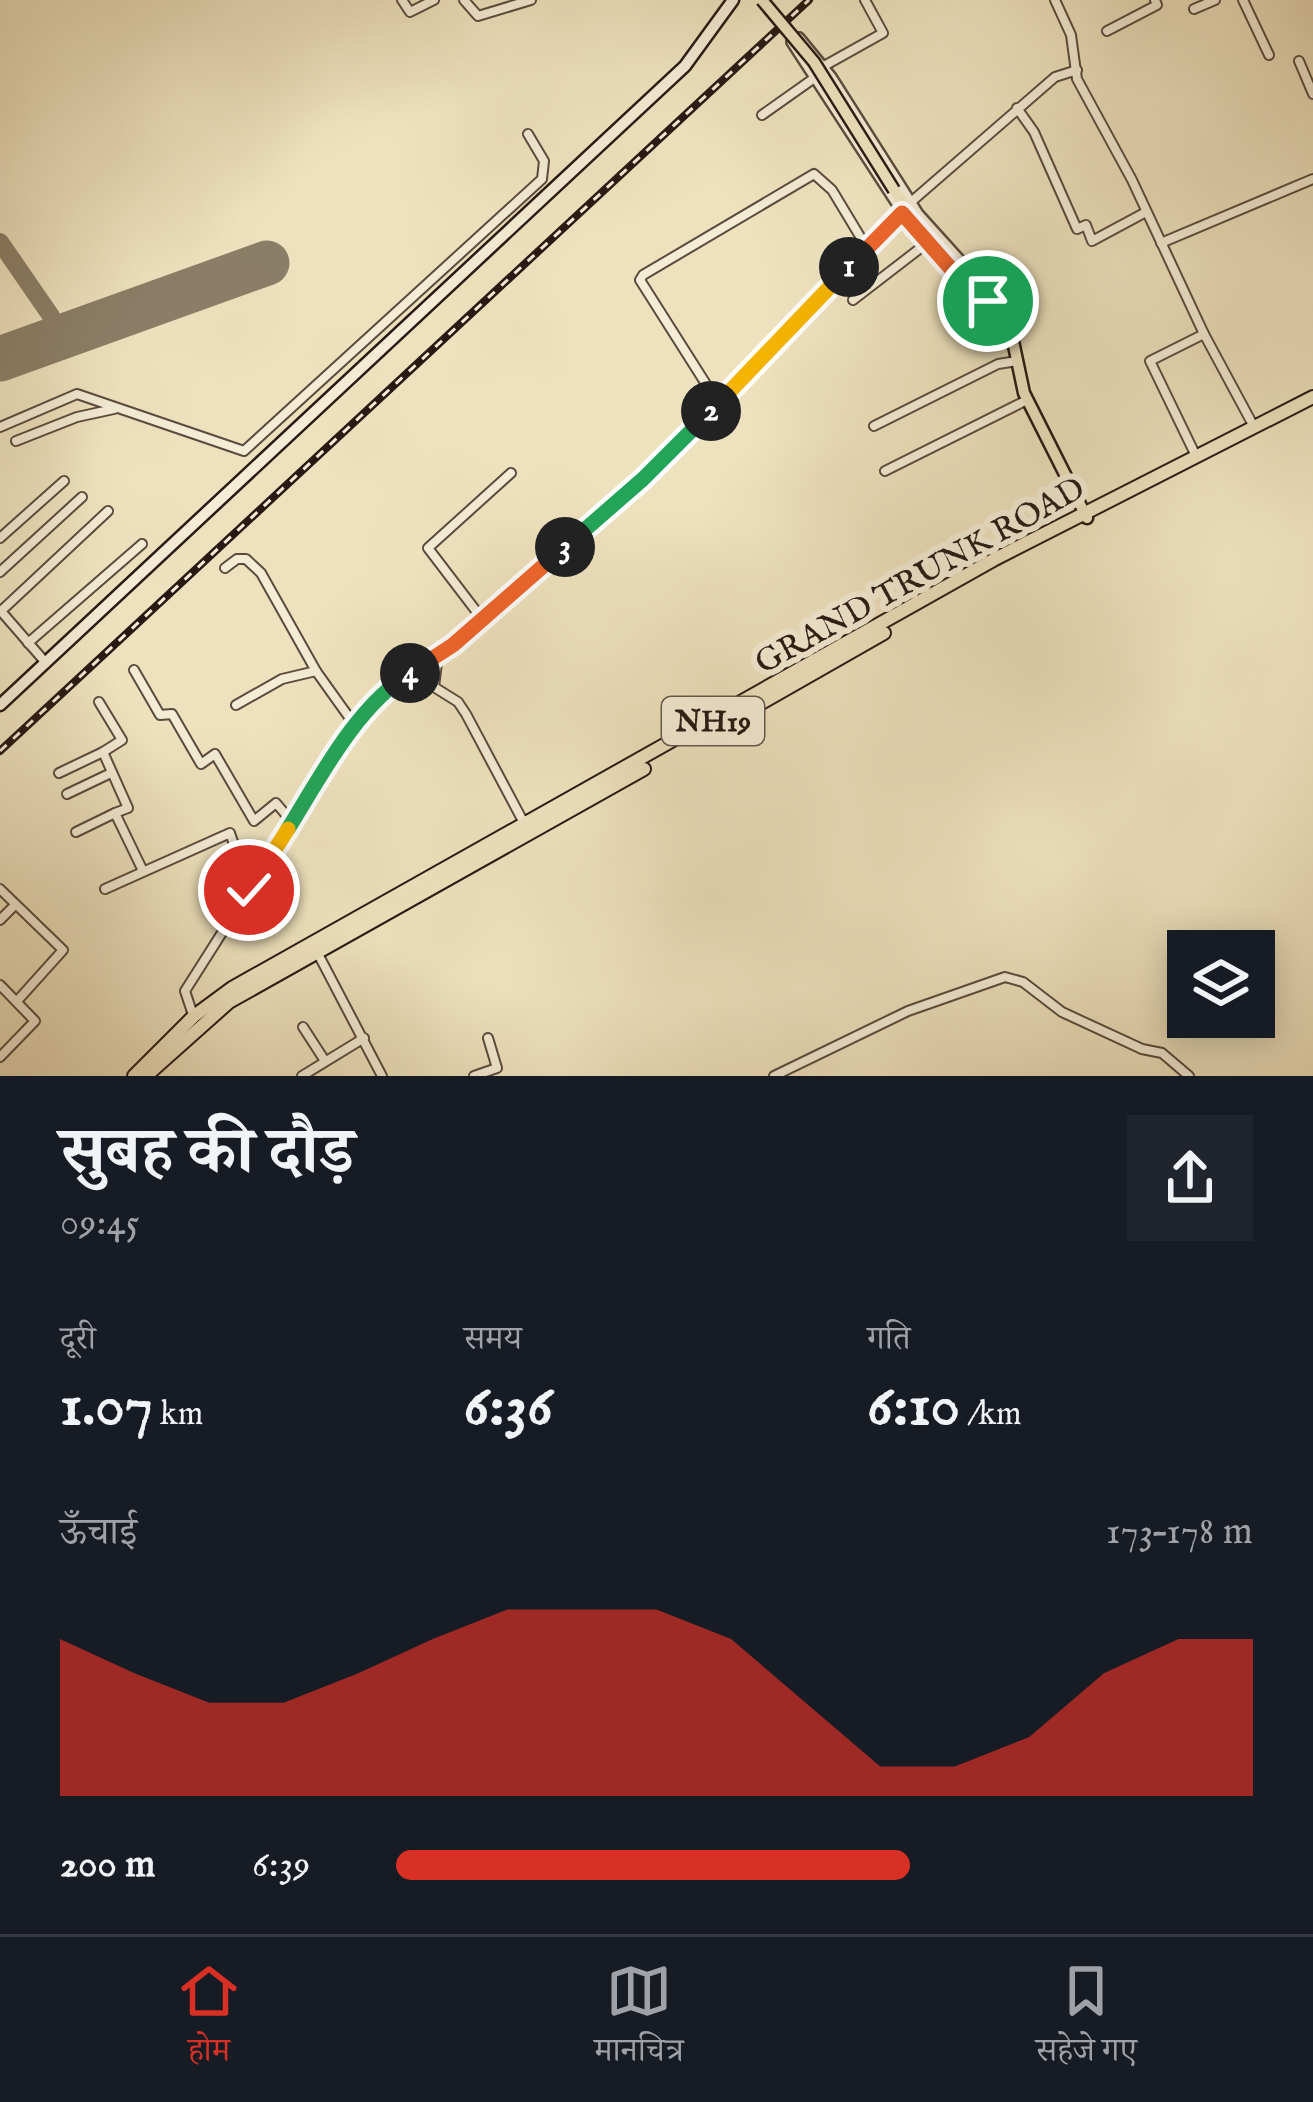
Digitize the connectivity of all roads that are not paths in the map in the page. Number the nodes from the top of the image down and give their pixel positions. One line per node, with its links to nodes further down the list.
1 (402, 0): 2 (street)
2 (434, 0)
3 (464, 0): 4 (street)
4 (531, 0)
5 (733, 0): 56 (main road)
6 (762, 0): 30 (main road, bridge)
7 (865, 0): 17 (street)
8 (1055, 0): 16 (street)
9 (1155, 0): 13 (street)
10 (1215, 0): 12 (street)
11 (1243, 0): 14 (street)
12 (1194, 9)
13 (1107, 31)
14 (1269, 55)
15 (1299, 61): 18 (street)
16 (1077, 70): 19 (street); 24 (street)
17 (822, 71): 20 (street); 23 (street); 25 (street)
18 (1313, 94)
19 (1017, 109): 23 (street); 24 (street)
20 (762, 115)
21 (528, 134): 36 (street)
22 (1313, 179): 27 (street)
23 (911, 202): 30 (street)
24 (1146, 212): 27 (street)
25 (902, 213): 26 (street); 28 (street)
26 (926, 243): 29 (street); 30 (street)
27 (1161, 243): 31 (street)
28 (867, 248): 35 (street); 35 (street)
29 (853, 299)
30 (988, 301): 32 (main road)
31 (1204, 334): 38 (street); 41 (street)
32 (1017, 361): 33 (main road); 37 (street)
33 (1027, 400): 42 (street); 47 (main road)
34 (1313, 400): 38 (highway, GRAND TRUNK ROAD / NH19); 47 (highway, GRAND TRUNK ROAD / NH19)
35 (718, 403): 53 (street)
36 (122, 409): 39 (street); 40 (street)
37 (874, 425)
38 (1253, 425): 41 (highway, GRAND TRUNK ROAD / NH19)
39 (0, 427)
40 (16, 441)
41 (1195, 454): 47 (highway, GRAND TRUNK ROAD / NH19)
42 (885, 471)
43 (512, 473): 53 (street)
44 (64, 481): 48 (street)
45 (82, 497): 51 (street)
46 (108, 512): 52 (street)
47 (1086, 514): 69 (highway, GRAND TRUNK ROAD / NH19); 77 (highway, GRAND TRUNK ROAD / NH19)
48 (0, 538)
49 (142, 544): 54 (street)
50 (225, 568): 58 (street)
51 (0, 572)
52 (0, 610): 54 (street)
53 (482, 620): 55 (street)
54 (28, 643): 56 (street)
55 (438, 654): 62 (street); 69 (street)
56 (46, 663): 60 (main road)
57 (134, 670): 68 (street)
58 (316, 671): 61 (street); 62 (street)
59 (99, 702): 63 (street)
60 (0, 705)
61 (236, 705)
62 (356, 727): 68 (street)
63 (103, 752): 64 (street); 65 (street)
64 (59, 772)
65 (111, 772): 66 (street); 67 (street)
66 (67, 794)
67 (116, 813): 70 (street); 71 (street)
68 (292, 822): 74 (street)
69 (526, 827): 80 (highway, GRAND TRUNK ROAD / NH19)
70 (76, 832)
71 (142, 871): 72 (street); 74 (street)
72 (105, 889)
73 (0, 890): 75 (street)
74 (249, 890): 80 (street)
75 (15, 905): 76 (street); 79 (street)
76 (0, 920)
77 (316, 950): 82 (street); 87 (highway, GRAND TRUNK ROAD / NH19)
78 (0, 985): 79 (street)
79 (18, 1000): 84 (street)
80 (194, 1016): 86 (highway, GRAND TRUNK ROAD / NH19)
81 (303, 1027): 85 (street)
82 (364, 1038): 85 (street); 89 (street)
83 (488, 1038): 90 (street)
84 (0, 1057)
85 (325, 1061): 88 (street)
86 (134, 1076)
87 (146, 1076)
88 (302, 1076)
89 (382, 1076)
90 (474, 1076)
91 (774, 1076): 92 (street)
92 (1190, 1076)

